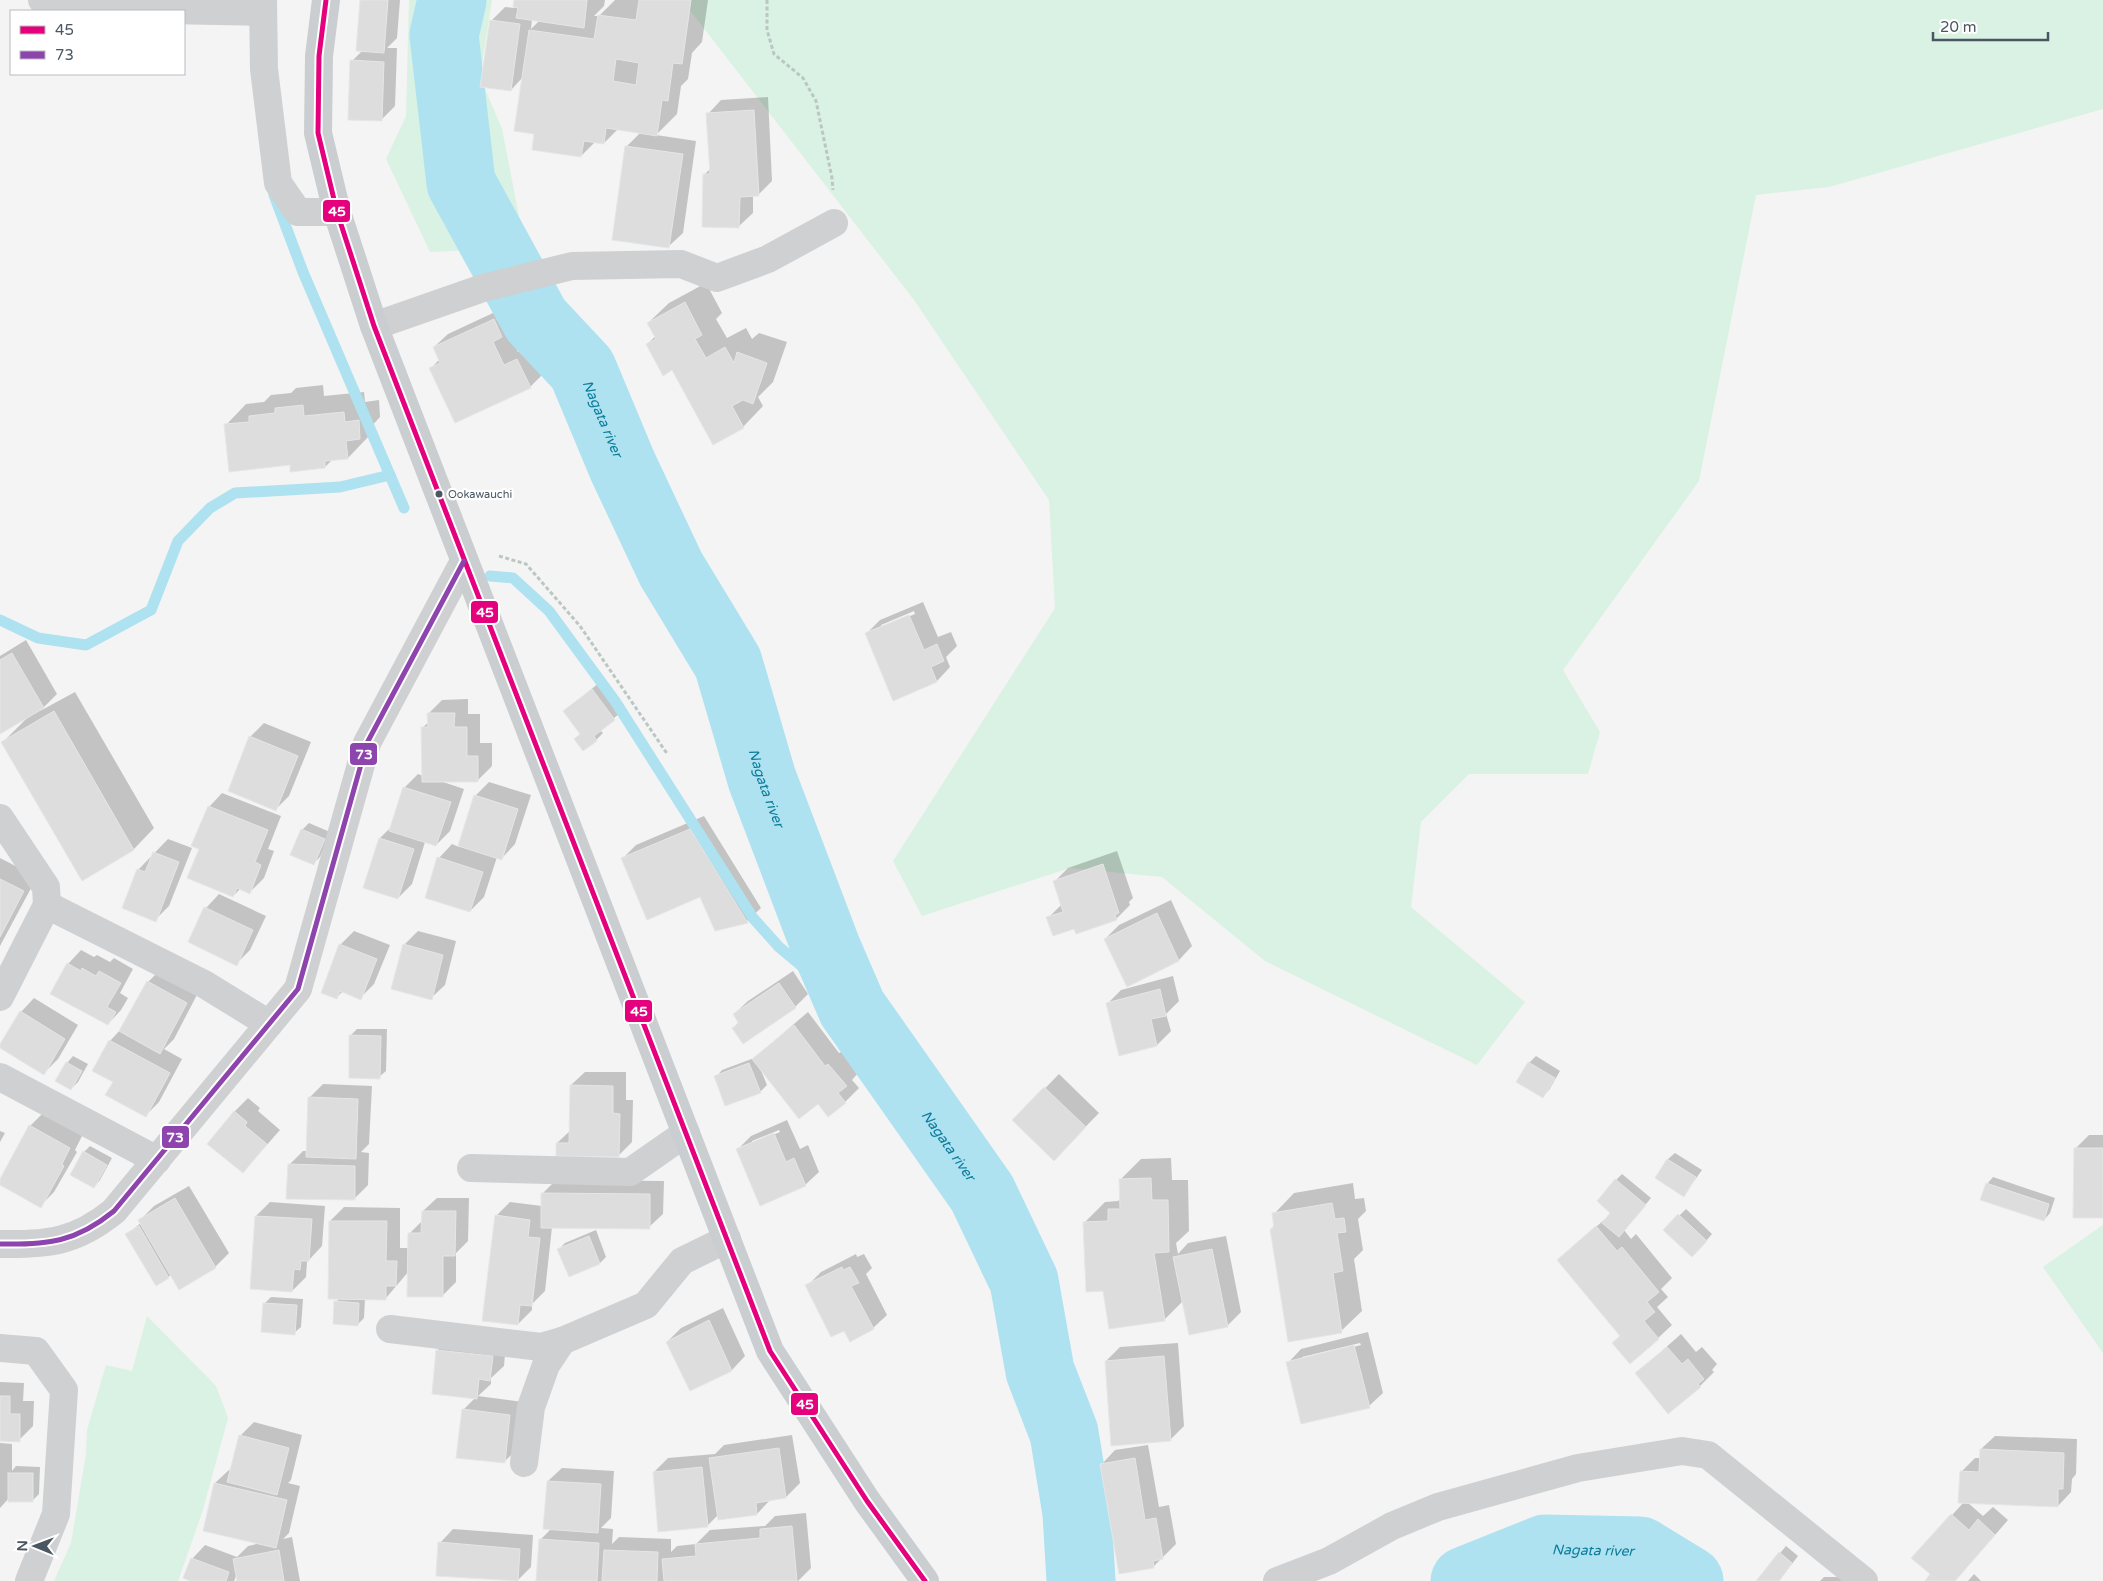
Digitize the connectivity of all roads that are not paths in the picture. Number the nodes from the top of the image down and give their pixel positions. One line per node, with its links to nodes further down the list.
1 (42, 0): 3 (street)
2 (326, 0): 4 (main road)
3 (263, 6): 4 (street)
4 (337, 212): 6 (main road)
5 (834, 223): 6 (street)
6 (374, 326): 7 (main road)
7 (464, 561): 11 (street); 13 (main road)
8 (0, 818): 9 (street)
9 (47, 905): 10 (street); 11 (street)
10 (0, 997)
11 (269, 1024): 14 (street)
12 (0, 1077): 14 (street)
13 (686, 1133): 15 (street); 16 (main road)
14 (156, 1160): 17 (street)
15 (471, 1168)
16 (727, 1239): 19 (street); 23 (main road)
17 (0, 1244)
18 (390, 1329): 19 (street)
19 (562, 1341): 21 (street)
20 (0, 1348): 22 (street)
21 (524, 1464)
22 (29, 1581)
23 (925, 1581)
24 (1277, 1581): 25 (street)
25 (1864, 1581)

